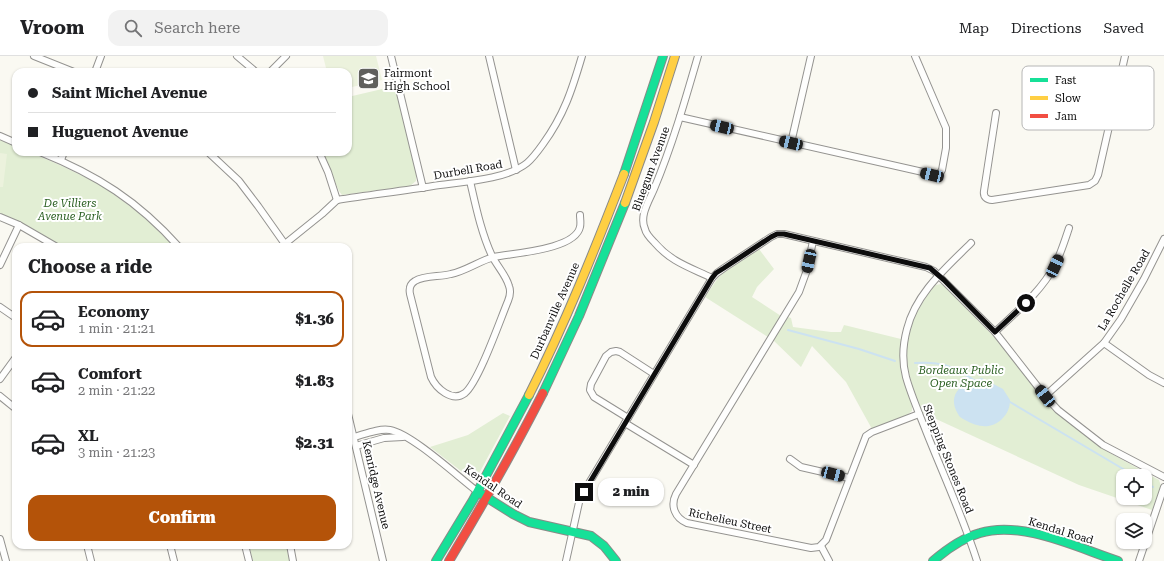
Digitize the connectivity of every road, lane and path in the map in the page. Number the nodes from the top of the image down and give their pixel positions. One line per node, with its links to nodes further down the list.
1 (34, 56): 15 (street)
2 (101, 56): 16 (street)
3 (237, 56): 17 (street)
4 (286, 56): 18 (street)
5 (390, 56): 32 (street)
6 (489, 56): 30 (street)
7 (582, 56): 30 (street, Durbell Road)
8 (663, 56): 71 (main road, Durbanville Avenue)
9 (675, 56): 72 (main road)
10 (698, 56): 20 (street, Bluegum Avenue)
11 (811, 56): 24 (street)
12 (915, 56): 24 (street)
13 (1125, 56): 14 (street)
14 (1123, 66)
15 (64, 68)
16 (96, 68)
17 (251, 68)
18 (274, 68)
19 (996, 113): 21 (street)
20 (680, 118): 24 (street); 48 (street, Bluegum Avenue)
21 (1108, 130)
22 (0, 136): 23 (street)
23 (12, 141)
24 (791, 143)
25 (50, 156): 29 (street)
26 (62, 156): 29 (street)
27 (212, 156): 43 (street)
28 (322, 156): 33 (street)
29 (61, 160): 42 (street)
30 (516, 170): 31 (street, Durbell Road)
31 (470, 181): 32 (street, Durbell Road); 45 (street)
32 (423, 188): 33 (street, Durbell Road)
33 (337, 200): 44 (street)
34 (580, 215): 45 (street)
35 (0, 217): 36 (street)
36 (19, 225): 41 (street); 46 (street)
37 (1069, 228): 51 (street)
38 (1164, 239): 52 (street, La Rochelle Road)
39 (813, 241): 47 (street); 48 (street); 67 (street, Richelieu Street)
40 (971, 242): 47 (street, Stepping Stones Road)
41 (51, 243)
42 (175, 243)
43 (282, 243)
44 (288, 243)
45 (493, 257): 45 (street)
46 (0, 265)
47 (939, 275): 51 (street); 60 (street, Stepping Stones Road)
48 (712, 278): 54 (street)
49 (0, 307): 50 (street)
50 (12, 315)
51 (995, 332): 58 (street)
52 (1104, 343): 56 (street); 58 (street, La Rochelle Road)
53 (12, 362): 55 (street)
54 (654, 374): 61 (street); 61 (street)
55 (0, 379)
56 (1164, 383)
57 (0, 396): 59 (street)
58 (1045, 396): 68 (street)
59 (12, 406)
60 (919, 414): 69 (street); 74 (street, Stepping Stones Road)
61 (626, 421): 67 (street); 73 (street)
62 (352, 429): 63 (street, Kenridge Avenue)
63 (354, 437): 64 (street, Kendal Road); 65 (street, Kenridge Avenue)
64 (405, 437): 65 (street); 71 (street, Kendal Road)
65 (356, 446): 86 (street, Kenridge Avenue)
66 (790, 459): 69 (street)
67 (694, 465): 76 (street, Richelieu Street)
68 (1164, 477)
69 (849, 478): 76 (street)
70 (1164, 487): 95 (street)
71 (478, 492): 72 (main road, Kendal Road); 87 (main road, Durbanville Avenue)
72 (487, 498): 73 (main road, Kendal Road); 88 (main road)
73 (573, 531): 89 (street); 90 (main road, Kendal Road)
74 (968, 537): 92 (main road, Kendal Road); 93 (street, Stepping Stones Road); 94 (main road, Kendal Road)
75 (0, 539): 81 (street)
76 (821, 546): 91 (street)
77 (88, 549): 82 (street)
78 (171, 549): 83 (street)
79 (246, 549): 84 (street)
80 (291, 549): 85 (street)
81 (6, 561)
82 (91, 561)
83 (174, 561)
84 (249, 561)
85 (293, 561)
86 (383, 561)
87 (436, 561)
88 (449, 561)
89 (566, 561)
90 (616, 561)
91 (829, 561)
92 (933, 561)
93 (977, 561)
94 (1118, 561)
95 (1139, 561)

